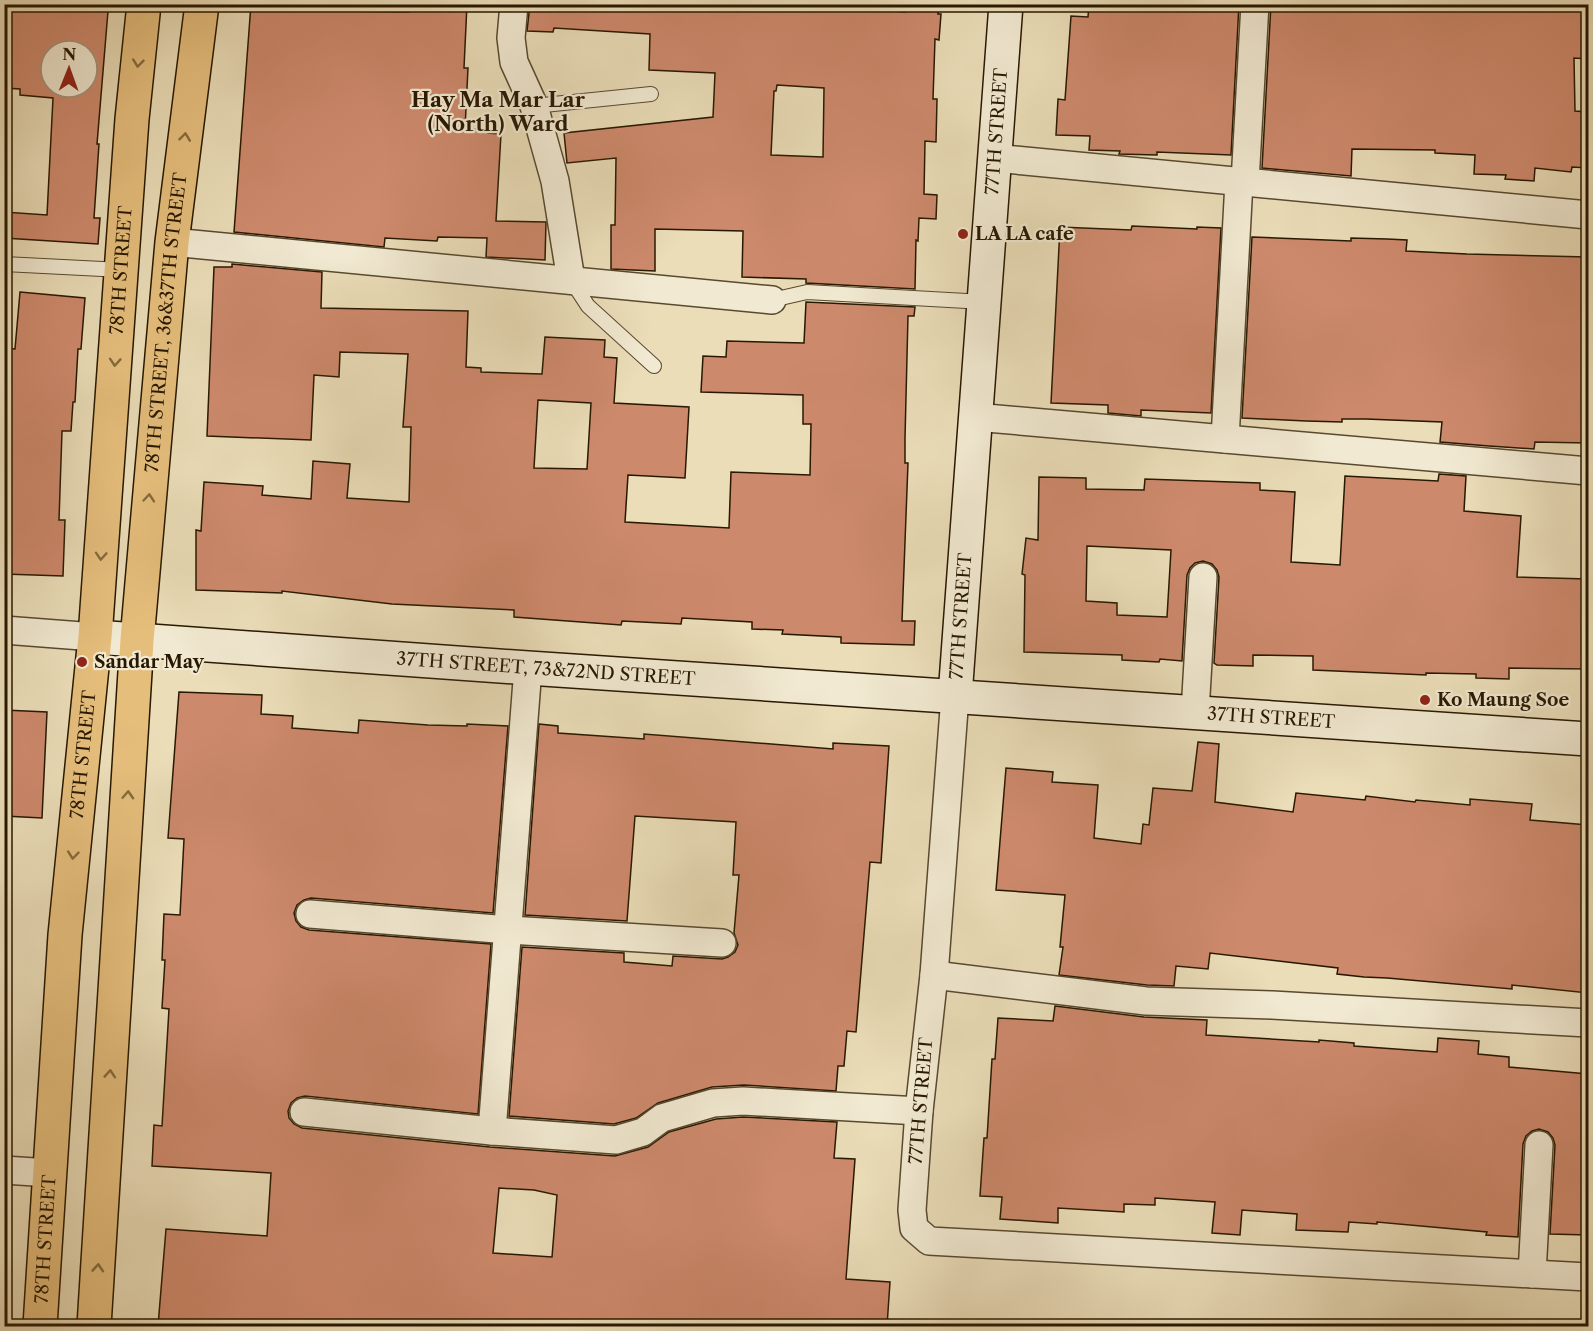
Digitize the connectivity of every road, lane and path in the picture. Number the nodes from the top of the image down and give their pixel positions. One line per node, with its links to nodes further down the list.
1 (144, 4): 13 (main road, 78TH STREET, one-way to 13)
2 (202, 4): 11 (main road, 78TH STREET, 36&37TH STREET, one-way to 2)
3 (514, 4): 7 (street)
4 (1006, 4): 8 (street, 77TH STREET)
5 (1255, 4): 9 (street)
6 (651, 94): 7 (lane)
7 (534, 106): 14 (street)
8 (994, 158): 9 (street); 16 (street, 77TH STREET)
9 (1242, 182): 10 (street); 19 (street)
10 (1588, 215)
11 (172, 242): 14 (street); 24 (main road, 78TH STREET, 36&37TH STREET, one-way to 11)
12 (4, 264): 13 (lane)
13 (122, 270): 23 (main road, 78TH STREET, one-way to 23)
14 (571, 280): 15 (street); 17 (lane)
15 (772, 300): 16 (lane)
16 (984, 302): 18 (street, 77TH STREET)
17 (654, 366)
18 (975, 417): 19 (street); 26 (street, 77TH STREET)
19 (1225, 439): 20 (street)
20 (1588, 471)
21 (1203, 577): 27 (street)
22 (4, 630): 23 (street)
23 (95, 637): 24 (street); 39 (main road, 78TH STREET, one-way to 39)
24 (137, 640): 25 (street, 37TH STREET, 73&72ND STREET); 43 (main road, one-way to 24)
25 (528, 668): 26 (street, 37TH STREET, 73&72ND STREET); 30 (street)
26 (955, 696): 27 (street, 37TH STREET); 32 (street, 77TH STREET)
27 (1195, 712): 28 (street, 37TH STREET)
28 (1588, 739)
29 (310, 914): 30 (street)
30 (509, 930): 31 (street); 36 (street)
31 (722, 943)
32 (934, 975): 33 (street); 34 (street, 77TH STREET)
33 (1588, 1023)
34 (919, 1111): 36 (street); 40 (street, 77TH STREET)
35 (304, 1112): 36 (street)
36 (492, 1131)
37 (1539, 1145): 40 (street)
38 (4, 1170): 39 (street)
39 (50, 1173): 42 (main road, 78TH STREET)
40 (1532, 1274): 41 (street)
41 (1588, 1277)
42 (40, 1326)
43 (94, 1326)

